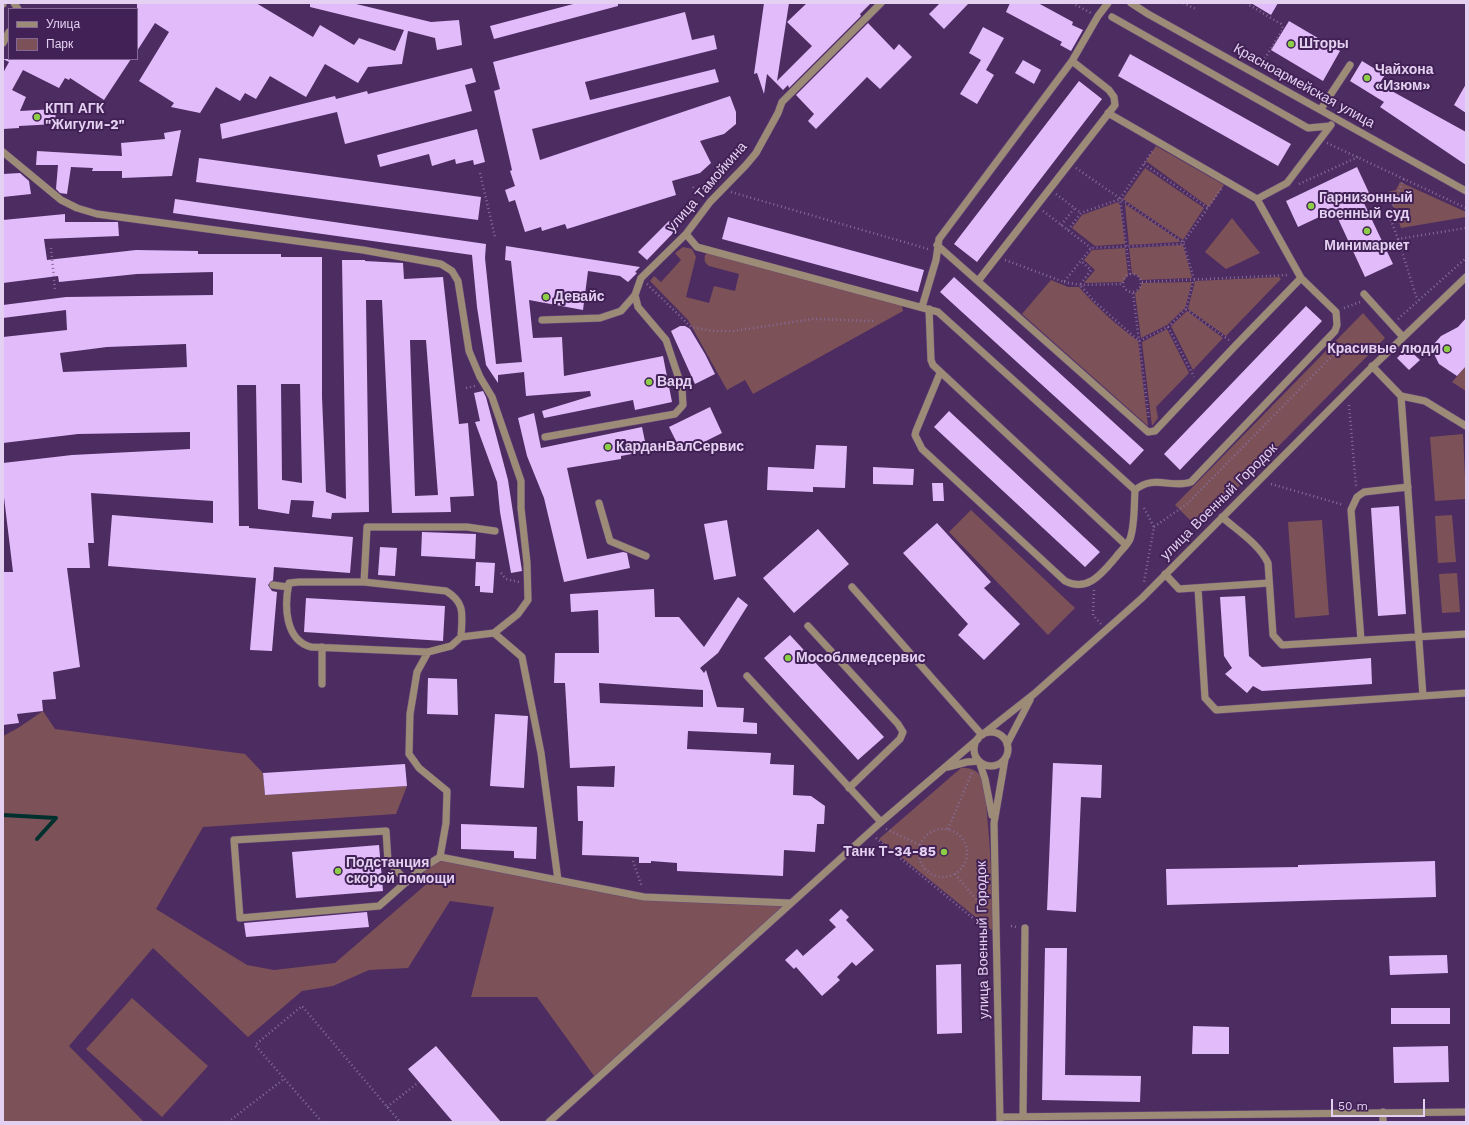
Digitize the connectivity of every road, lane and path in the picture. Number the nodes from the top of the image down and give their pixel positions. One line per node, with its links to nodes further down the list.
1 (881, 3): 30 (street, улица Тамойкина)
2 (1072, 3): 8 (path)
3 (1108, 3): 8 (street)
4 (1131, 3): 15 (street, Красноармейская улица)
5 (1183, 3): 7 (path)
6 (1246, 3): 14 (path)
7 (1196, 9)
8 (1098, 16): 12 (street)
9 (1112, 17): 18 (street)
10 (8, 34): 11 (street)
11 (3, 43)
12 (1072, 61): 16 (street); 48 (street)
13 (1350, 65): 15 (street)
14 (1265, 66)
15 (1321, 110): 17 (street, Красноармейская улица)
16 (1108, 113): 19 (street); 22 (street)
17 (1335, 118): 18 (street); 31 (street, Красноармейская улица)
18 (1330, 126): 33 (street)
19 (1158, 143): 23 (path); 26 (street)
20 (3, 152): 102 (street)
21 (1358, 157): 27 (path)
22 (1069, 164): 29 (street); 32 (path)
23 (1144, 164): 32 (path); 37 (path)
24 (480, 173): 43 (path)
25 (1404, 179): 44 (path)
26 (1226, 182): 33 (street); 37 (path)
27 (1294, 186)
28 (693, 187): 34 (path)
29 (1049, 189): 35 (street); 36 (path)
30 (721, 190): 34 (street, улица Тамойкина); 48 (path)
31 (1466, 191)
32 (1120, 199): 38 (path); 45 (path); 46 (path)
33 (1257, 199): 56 (street)
34 (710, 202): 42 (street, улица Тамойкина)
35 (1036, 206): 39 (path); 50 (street)
36 (1074, 208): 38 (path); 39 (path)
37 (1208, 208): 45 (path)
38 (1081, 213): 41 (path)
39 (1062, 225): 41 (path)
40 (1466, 228): 44 (path)
41 (1068, 230): 49 (path)
42 (686, 234): 55 (street, улица Тамойкина); 68 (street)
43 (495, 237)
44 (1398, 239): 67 (path)
45 (1183, 242): 46 (path); 57 (path)
46 (1127, 247): 49 (path); 53 (path)
47 (51, 248): 63 (path)
48 (937, 248): 58 (street); 68 (street)
49 (1092, 248): 52 (path)
50 (997, 257): 58 (street); 59 (path)
51 (1466, 258): 67 (path)
52 (1081, 261): 59 (path); 62 (path)
53 (1130, 274): 60 (path); 61 (path)
54 (1466, 277): 75 (street, улица Военный Городок)
55 (641, 278): 65 (street); 72 (path)
56 (1301, 278): 57 (path); 70 (street); 77 (street)
57 (1194, 279): 60 (path); 69 (path)
58 (978, 281): 85 (street)
59 (1064, 282): 62 (path)
60 (1142, 282): 64 (path)
61 (1123, 284): 62 (path); 64 (path)
62 (1080, 285): 76 (path)
63 (55, 289)
64 (1133, 293): 76 (path)
65 (635, 295): 71 (street); 86 (street)
66 (1366, 296): 70 (path); 73 (street)
67 (1419, 300): 73 (path)
68 (926, 308): 80 (street); 89 (street)
69 (1186, 309): 74 (path); 77 (path)
70 (1336, 312): 89 (street)
71 (542, 320)
72 (876, 321)
73 (1391, 325): 75 (street)
74 (1168, 327): 76 (path); 81 (path)
75 (1403, 338): 79 (street, улица Военный Городок)
76 (1139, 341): 85 (path)
77 (1236, 345): 81 (street)
78 (1342, 346): 94 (path)
79 (1372, 366): 82 (street); 93 (street, улица Военный Городок)
80 (940, 373): 96 (street); 100 (street)
81 (1198, 384): 85 (street)
82 (1401, 396): 84 (street); 88 (street)
83 (1349, 405): 90 (path)
84 (1466, 426)
85 (1151, 433)
86 (545, 437)
87 (1271, 484): 92 (path)
88 (1408, 487): 90 (street); 113 (street)
89 (1135, 490): 94 (path); 96 (street)
90 (1357, 497): 92 (street)
91 (599, 503): 97 (street)
92 (1352, 508): 115 (street)
93 (1222, 517): 99 (street, улица Военный Городок); 103 (street)
94 (1154, 527): 108 (path)
95 (495, 531): 101 (street)
96 (1126, 545): 100 (street)
97 (646, 556)
98 (500, 573): 102 (path)
99 (1165, 574): 107 (street); 108 (street, улица Военный Городок)
100 (1095, 580): 110 (path)
101 (364, 582): 105 (street); 114 (street)
102 (528, 583): 111 (street)
103 (1269, 584): 107 (street); 115 (street)
104 (273, 585): 105 (street)
105 (288, 587): 116 (street)
106 (852, 588): 123 (street)
107 (1198, 588): 122 (street)
108 (1142, 598): 110 (street, улица Военный Городок)
109 (808, 626): 128 (street)
110 (1107, 631): 121 (street, улица Военный Городок)
111 (494, 633): 114 (street); 137 (street)
112 (1466, 634): 113 (street)
113 (1419, 636): 115 (street); 122 (street)
114 (461, 637): 117 (street)
115 (1362, 640)
116 (322, 647): 117 (street); 119 (street)
117 (428, 652): 134 (street)
118 (747, 676): 128 (street)
119 (322, 684)
120 (1466, 693): 122 (street)
121 (1034, 694): 123 (street, улица Военный Городок); 124 (street)
122 (1424, 696)
123 (980, 737): 124 (street); 126 (street); 127 (street, улица Военный Городок)
124 (1007, 744): 125 (street)
125 (1005, 759): 126 (street); 130 (street, улица Военный Городок)
126 (979, 762): 127 (street); 130 (street); 131 (path)
127 (942, 769): 129 (street, улица Военный Городок)
128 (849, 788): 129 (street)
129 (881, 822): 132 (street, улица Военный Городок); 133 (path)
130 (994, 823): 151 (street, улица Военный Городок)
131 (948, 829): 133 (path); 136 (path)
132 (870, 832): 140 (street, улица Военный Городок); 143 (path)
133 (920, 845): 136 (path)
134 (440, 857): 137 (street); 138 (street)
135 (633, 861): 139 (path)
136 (955, 874): 141 (path)
137 (558, 880): 139 (street)
138 (407, 882): 138 (street)
139 (644, 897): 140 (street)
140 (790, 903): 155 (street, улица Военный Городок)
141 (987, 912)
142 (1025, 928): 149 (street)
143 (992, 933)
144 (284, 1079): 146 (path); 152 (path); 153 (path)
145 (419, 1082): 146 (path)
146 (387, 1107): 154 (path)
147 (1383, 1112): 148 (street); 150 (street); 156 (street)
148 (1466, 1112)
149 (1023, 1116): 150 (street); 151 (street)
150 (1182, 1118)
151 (1000, 1119)
152 (228, 1122)
153 (322, 1122)
154 (400, 1122)
155 (549, 1122)
156 (1382, 1122)

